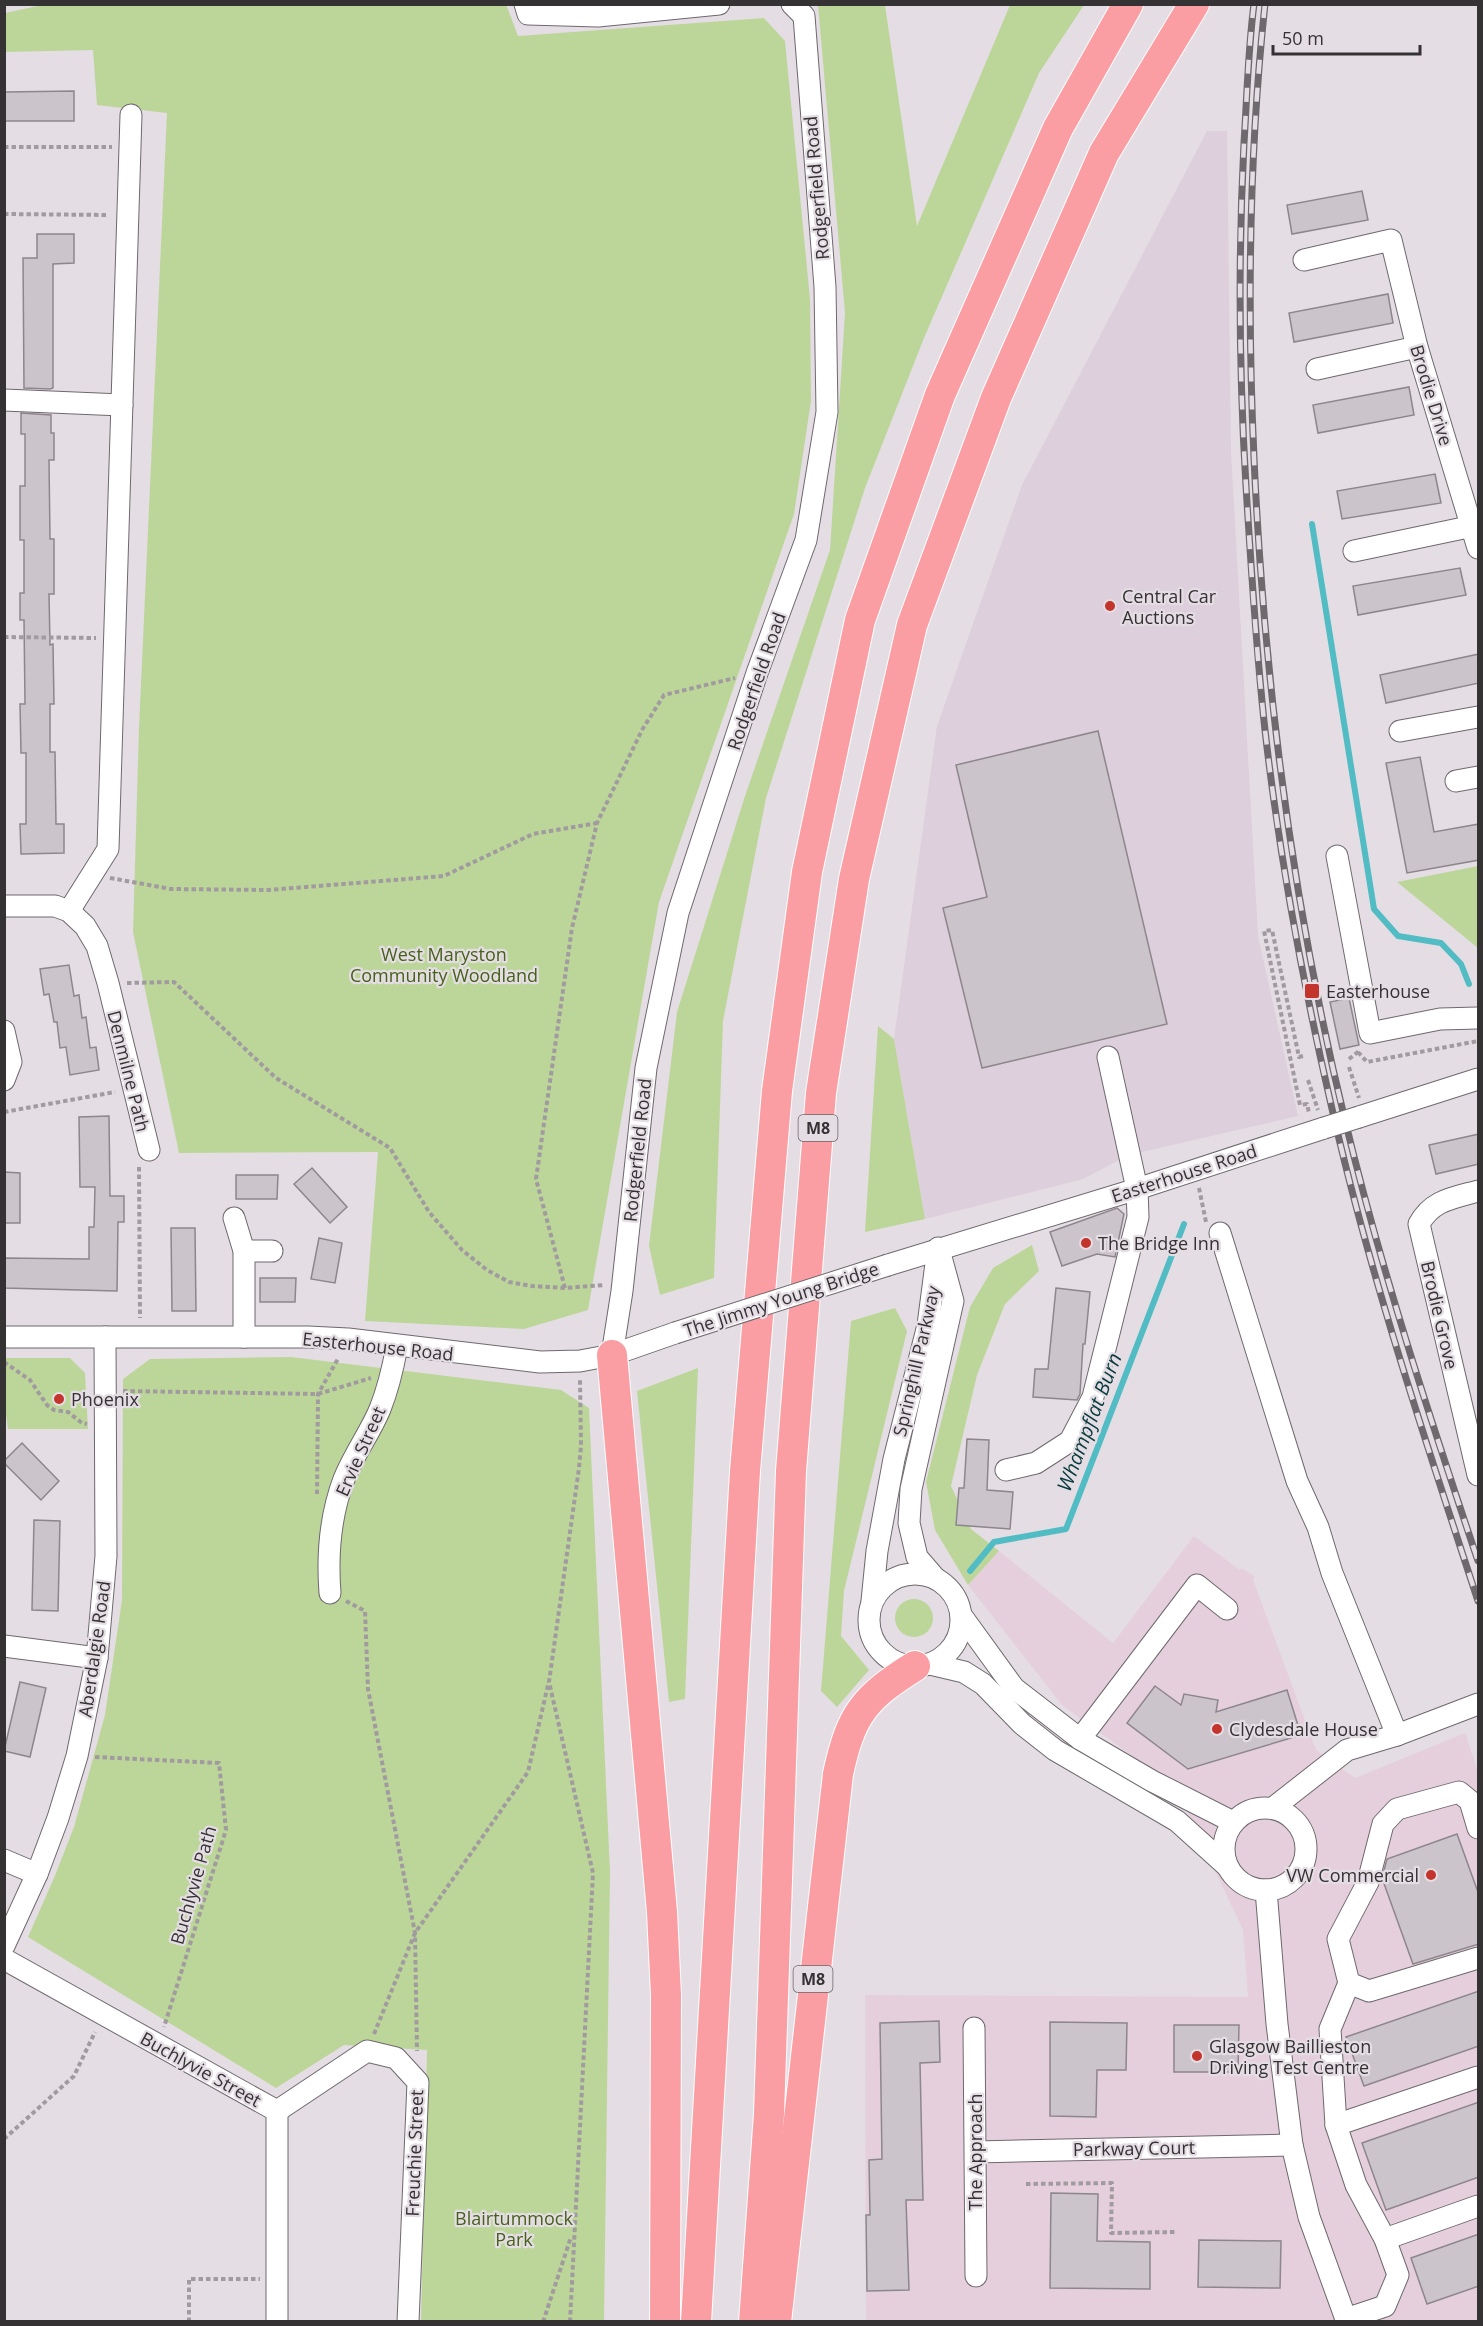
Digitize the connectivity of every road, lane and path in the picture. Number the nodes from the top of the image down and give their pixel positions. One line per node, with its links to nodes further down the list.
1 (720, 4): 5 (street)
2 (792, 4): 21 (street, Rodgerfield Road)
3 (1128, 4): 124 (highway, M8)
4 (1194, 4): 125 (highway, M8)
5 (527, 10)
6 (131, 115): 15 (street)
7 (4, 147): 8 (path)
8 (92, 147)
9 (4, 214): 10 (path)
10 (90, 215)
11 (1304, 260): 12 (street, Brodie Drive)
12 (1417, 347): 13 (street); 16 (street, Brodie Drive)
13 (1317, 369)
14 (4, 400): 15 (street)
15 (122, 405): 20 (street)
16 (1473, 526): 17 (street, Brodie Drive); 18 (street)
17 (1479, 548)
18 (1354, 551)
19 (4, 637): 20 (path)
20 (115, 639): 28 (street)
21 (757, 673): 26 (path); 55 (street, Rodgerfield Road)
22 (1479, 717): 23 (street)
23 (1400, 731)
24 (1479, 777): 25 (street)
25 (1456, 781)
26 (597, 822): 28 (path); 56 (path)
27 (1337, 856): 32 (street)
28 (92, 875): 30 (street)
29 (4, 906): 30 (street)
30 (69, 911): 31 (street, Denmilne Path)
31 (108, 983): 42 (street, Denmilne Path); 56 (path)
32 (1479, 1018)
33 (4, 1031): 40 (street)
34 (1479, 1041): 35 (path)
35 (1358, 1052)
36 (1303, 1056): 45 (path)
37 (1108, 1057): 47 (street)
38 (1349, 1067): 44 (path)
39 (1479, 1079): 44 (street, Easterhouse Road)
40 (4, 1080)
41 (1308, 1080): 45 (path)
42 (134, 1089): 43 (path); 46 (street, Denmilne Path)
43 (4, 1112)
44 (1362, 1116): 45 (street, Easterhouse Road, bridge)
45 (1318, 1130): 47 (street, Easterhouse Road)
46 (149, 1150): 60 (path, Denmilne Path)
47 (1137, 1188): 51 (street, Easterhouse Road); 71 (street)
48 (1479, 1191): 72 (street, Brodie Grove)
49 (234, 1218): 52 (street)
50 (1220, 1233): 84 (street)
51 (938, 1248): 54 (street, Easterhouse Road); 74 (street, Springhill Parkway); 76 (street, Springhill Parkway)
52 (243, 1251): 53 (street); 61 (street)
53 (272, 1251)
54 (888, 1265): 57 (street, The Jimmy Young Bridge, bridge)
55 (622, 1283): 56 (path); 64 (street, Rodgerfield Road)
56 (565, 1288)
57 (675, 1333): 64 (street, Easterhouse Road)
58 (4, 1337): 59 (street, Easterhouse Road)
59 (105, 1337): 60 (street, Easterhouse Road); 68 (street, Aberdalgie Road)
60 (141, 1337): 61 (street, Easterhouse Road)
61 (244, 1337): 62 (street, Easterhouse Road)
62 (348, 1339): 63 (street, Easterhouse Road); 69 (path)
63 (397, 1346): 65 (street, Easterhouse Road); 67 (street, Ervie Street)
64 (612, 1355): 65 (street, Easterhouse Road); 123 (highway)
65 (580, 1361): 82 (path)
66 (4, 1362): 70 (path)
67 (390, 1380): 69 (path); 73 (street, Ervie Street)
68 (105, 1391): 69 (path); 70 (street, Aberdalgie Road)
69 (318, 1394): 73 (path)
70 (105, 1424): 80 (street, Aberdalgie Road)
71 (1006, 1470)
72 (1479, 1475)
73 (331, 1531): 75 (street, Ervie Street)
74 (936, 1579): 76 (street); 78 (street, Springhill Parkway)
75 (330, 1593): 94 (path)
76 (872, 1601): 81 (street, Springhill Parkway)
77 (1227, 1609): 85 (street)
78 (961, 1615): 81 (street); 85 (street, Springhill Parkway)
79 (4, 1646): 80 (street)
80 (97, 1658): 86 (street, Aberdalgie Road)
81 (923, 1665): 91 (street, Springhill Parkway); 126 (highway, M8)
82 (549, 1682): 94 (path); 112 (path)
83 (1479, 1704): 84 (street)
84 (1397, 1735): 87 (street)
85 (1080, 1739): 88 (street, Springhill Parkway)
86 (77, 1756): 92 (street, Aberdalgie Road); 101 (path, Buchlyvie Path)
87 (1273, 1808): 88 (street); 93 (street)
88 (1233, 1822): 91 (street)
89 (1479, 1828): 98 (street)
90 (4, 1860): 92 (street)
91 (1228, 1867): 93 (street)
92 (37, 1874): 95 (street, Aberdalgie Road)
93 (1266, 1890): 108 (street)
94 (415, 1933): 102 (path); 104 (path)
95 (4, 1946)
96 (1479, 1958): 98 (street)
97 (4, 1959): 99 (street, Buchlyvie Street)
98 (1349, 1983): 106 (street)
99 (103, 2015): 101 (street, Buchlyvie Street); 107 (path)
100 (974, 2028): 109 (street, The Approach)
101 (158, 2045): 105 (street, Buchlyvie Street)
102 (367, 2051): 104 (street, Freuchie Street); 105 (street)
103 (1479, 2077): 106 (street)
104 (418, 2082): 120 (street, Freuchie Street)
105 (277, 2111): 116 (street, Buchlyvie Street)
106 (1336, 2126): 114 (street)
107 (4, 2139)
108 (1292, 2145): 109 (street, Parkway Court); 117 (street)
109 (976, 2151): 115 (street, The Approach)
110 (1026, 2184): 113 (path)
111 (1479, 2206): 114 (street)
112 (573, 2231): 121 (path); 122 (path)
113 (1176, 2232)
114 (1385, 2239): 117 (street)
115 (976, 2276)
116 (277, 2279): 118 (path); 119 (street, Buchlyvie Street)
117 (1346, 2320)
118 (189, 2322)
119 (277, 2322)
120 (408, 2322)
121 (543, 2322)
122 (570, 2322)
123 (665, 2322)
124 (696, 2322)
125 (754, 2322)
126 (776, 2322)

